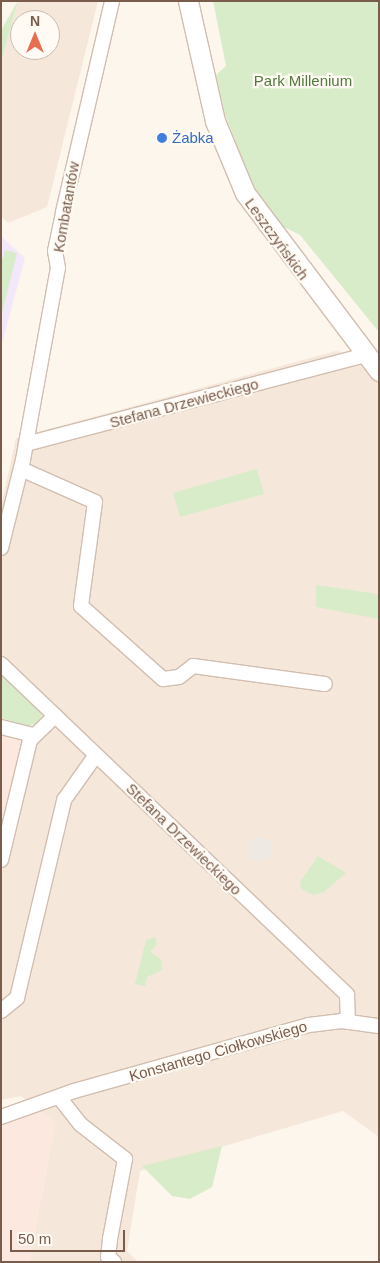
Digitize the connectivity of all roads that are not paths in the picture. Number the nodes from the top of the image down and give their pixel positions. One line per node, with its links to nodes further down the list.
1 (112, 1): 5 (street, Kombatantów)
2 (188, 1): 3 (street, Leszczyńskich)
3 (366, 355): 4 (street, Leszczyńskich); 5 (street, Stefana Drzewieckiego)
4 (379, 371)
5 (26, 444): 6 (street)
6 (21, 469): 7 (street); 9 (street)
7 (1, 548)
8 (1, 664): 10 (street, Stefana Drzewieckiego)
9 (325, 684)
10 (55, 716): 12 (street); 13 (street, Stefana Drzewieckiego)
11 (1, 727): 12 (street)
12 (32, 735): 14 (street)
13 (96, 755): 15 (street); 16 (street, Stefana Drzewieckiego)
14 (1, 860)
15 (1, 1011)
16 (348, 1022): 17 (street, Konstantego Ciołkowskiego); 18 (street, Konstantego Ciołkowskiego)
17 (379, 1026)
18 (60, 1097): 19 (street, Konstantego Ciołkowskiego); 20 (street)
19 (2, 1113)
20 (114, 1262)

